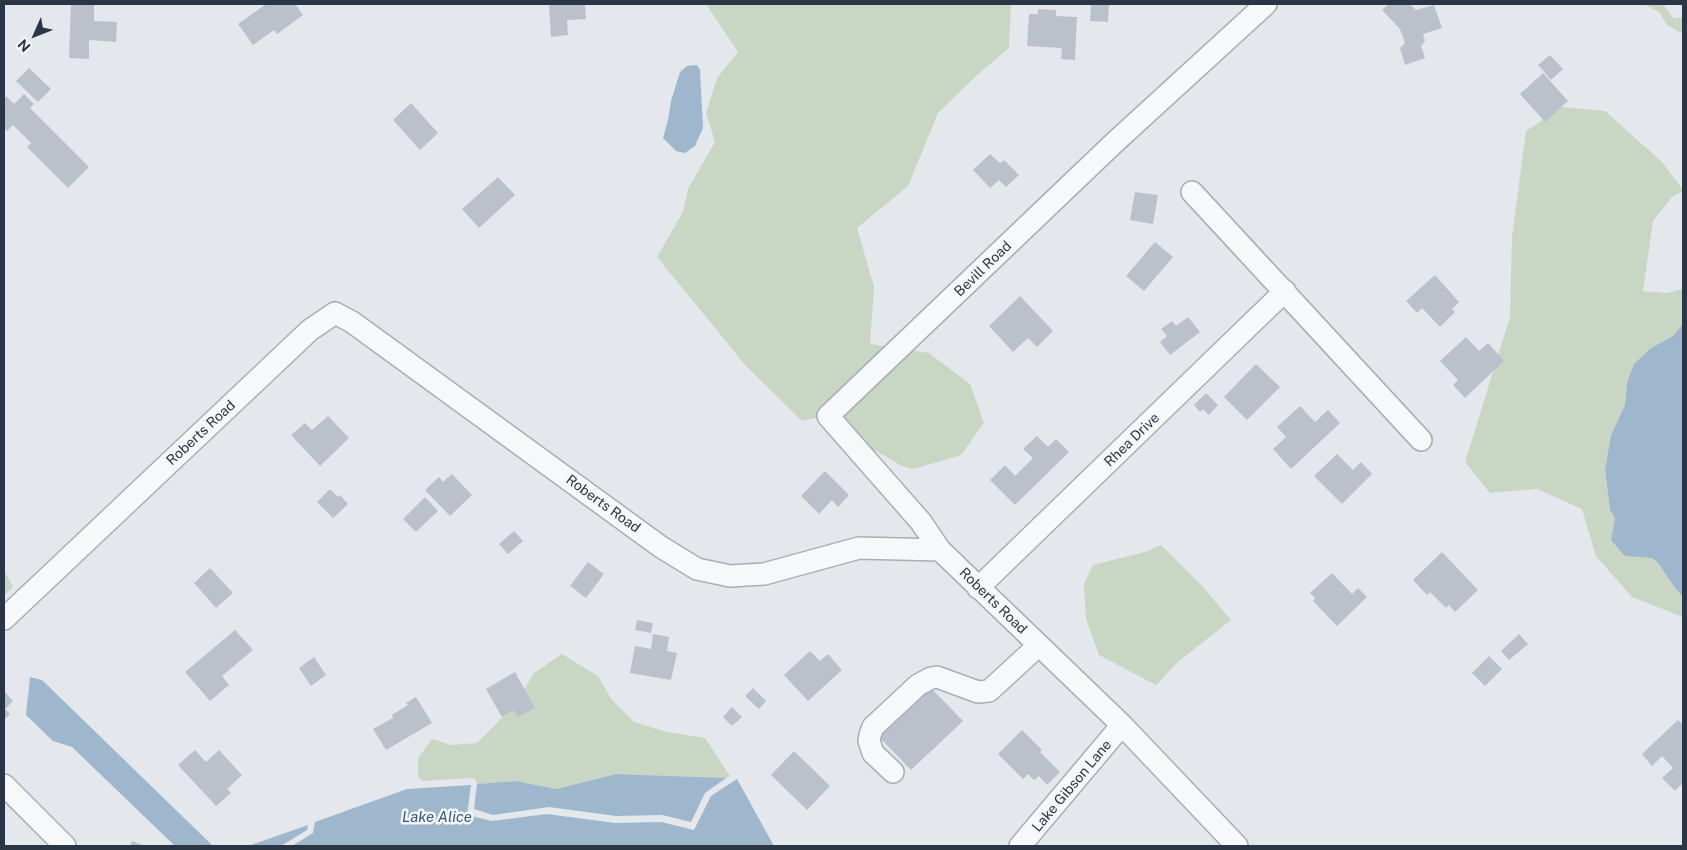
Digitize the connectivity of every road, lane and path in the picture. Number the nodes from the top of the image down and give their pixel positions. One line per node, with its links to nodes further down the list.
1 (1266, 4): 5 (street, Bevill Road)
2 (1192, 192): 3 (street)
3 (1284, 291): 4 (street); 6 (street, Rhea Drive)
4 (1421, 440)
5 (940, 550): 6 (street, Roberts Road); 7 (street, Roberts Road)
6 (978, 588): 8 (street, Roberts Road)
7 (4, 619)
8 (1038, 646): 9 (street, Roberts Road); 10 (street)
9 (1122, 725): 13 (street, Lake Gibson Lane); 14 (street, Roberts Road)
10 (893, 772)
11 (4, 785): 12 (street)
12 (64, 846)
13 (1020, 846)
14 (1237, 846)

